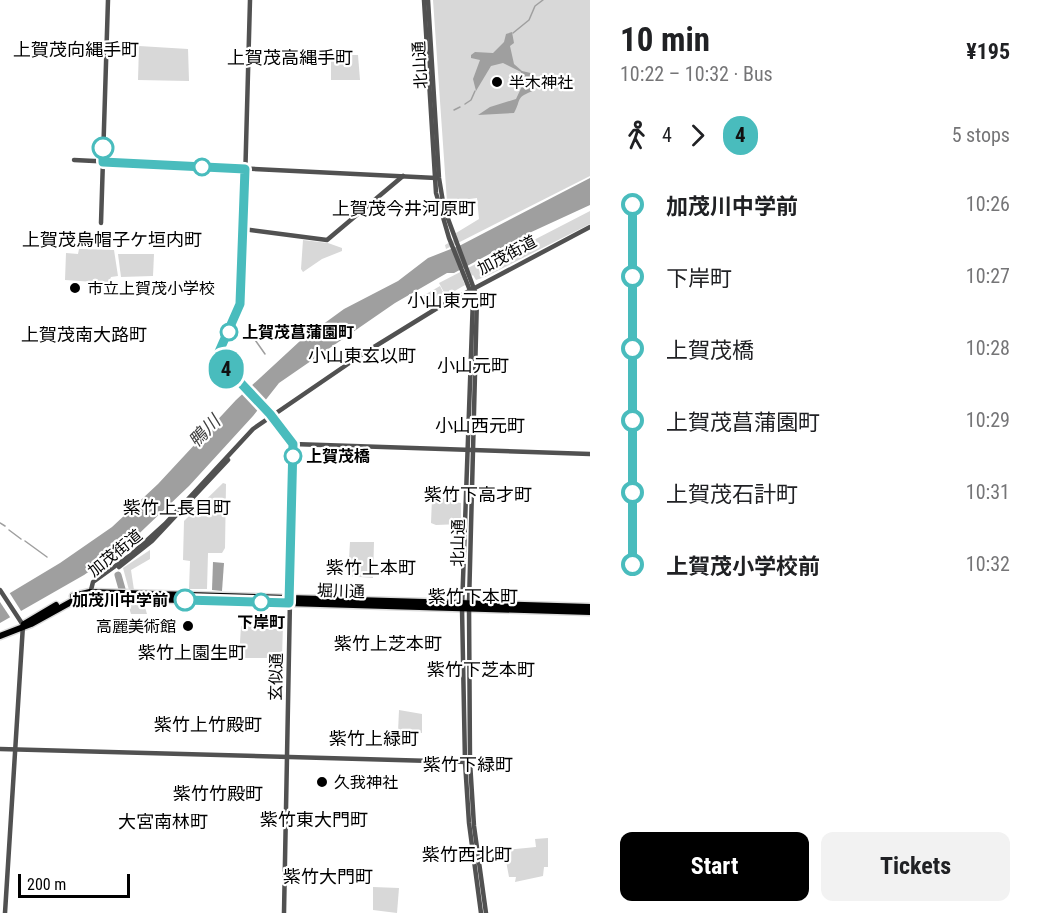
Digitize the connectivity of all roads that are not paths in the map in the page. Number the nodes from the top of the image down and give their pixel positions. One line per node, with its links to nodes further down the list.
1 (108, 0): 5 (street)
2 (250, 0): 6 (street)
3 (426, 0): 8 (street, 北山通)
4 (74, 160): 5 (street)
5 (103, 162): 6 (street); 9 (street)
6 (245, 169): 7 (street); 11 (street)
7 (403, 176): 8 (street); 11 (street)
8 (437, 178): 12 (street, 北山通)
9 (101, 223)
10 (590, 227): 12 (street, 加茂街道)
11 (243, 230): 13 (street)
12 (471, 286): 13 (street, 加茂街道); 15 (street, 北山通)
13 (271, 416): 14 (street); 18 (street, 加茂街道)
14 (293, 444): 15 (street); 19 (street, 玄似通)
15 (470, 450): 16 (street); 20 (street, 北山通)
16 (590, 454)
17 (0, 590): 23 (street)
18 (91, 594): 19 (main road, 堀川通); 23 (main road, 加茂街道)
19 (289, 601): 20 (main road, 堀川通); 27 (street, 玄似通)
20 (466, 606): 21 (main road, 堀川通); 22 (main road, 堀川通); 28 (street, 北山通)
21 (590, 608)
22 (590, 612)
23 (21, 624): 24 (main road, 加茂街道); 26 (street)
24 (0, 636)
25 (0, 749): 26 (street)
26 (15, 750): 27 (street); 30 (street)
27 (286, 757): 28 (street); 31 (street, 玄似通)
28 (468, 762): 29 (street, 北山通)
29 (480, 890): 32 (street, 北山通); 33 (street, 北山通)
30 (5, 913)
31 (284, 913)
32 (481, 913)
33 (486, 913)

